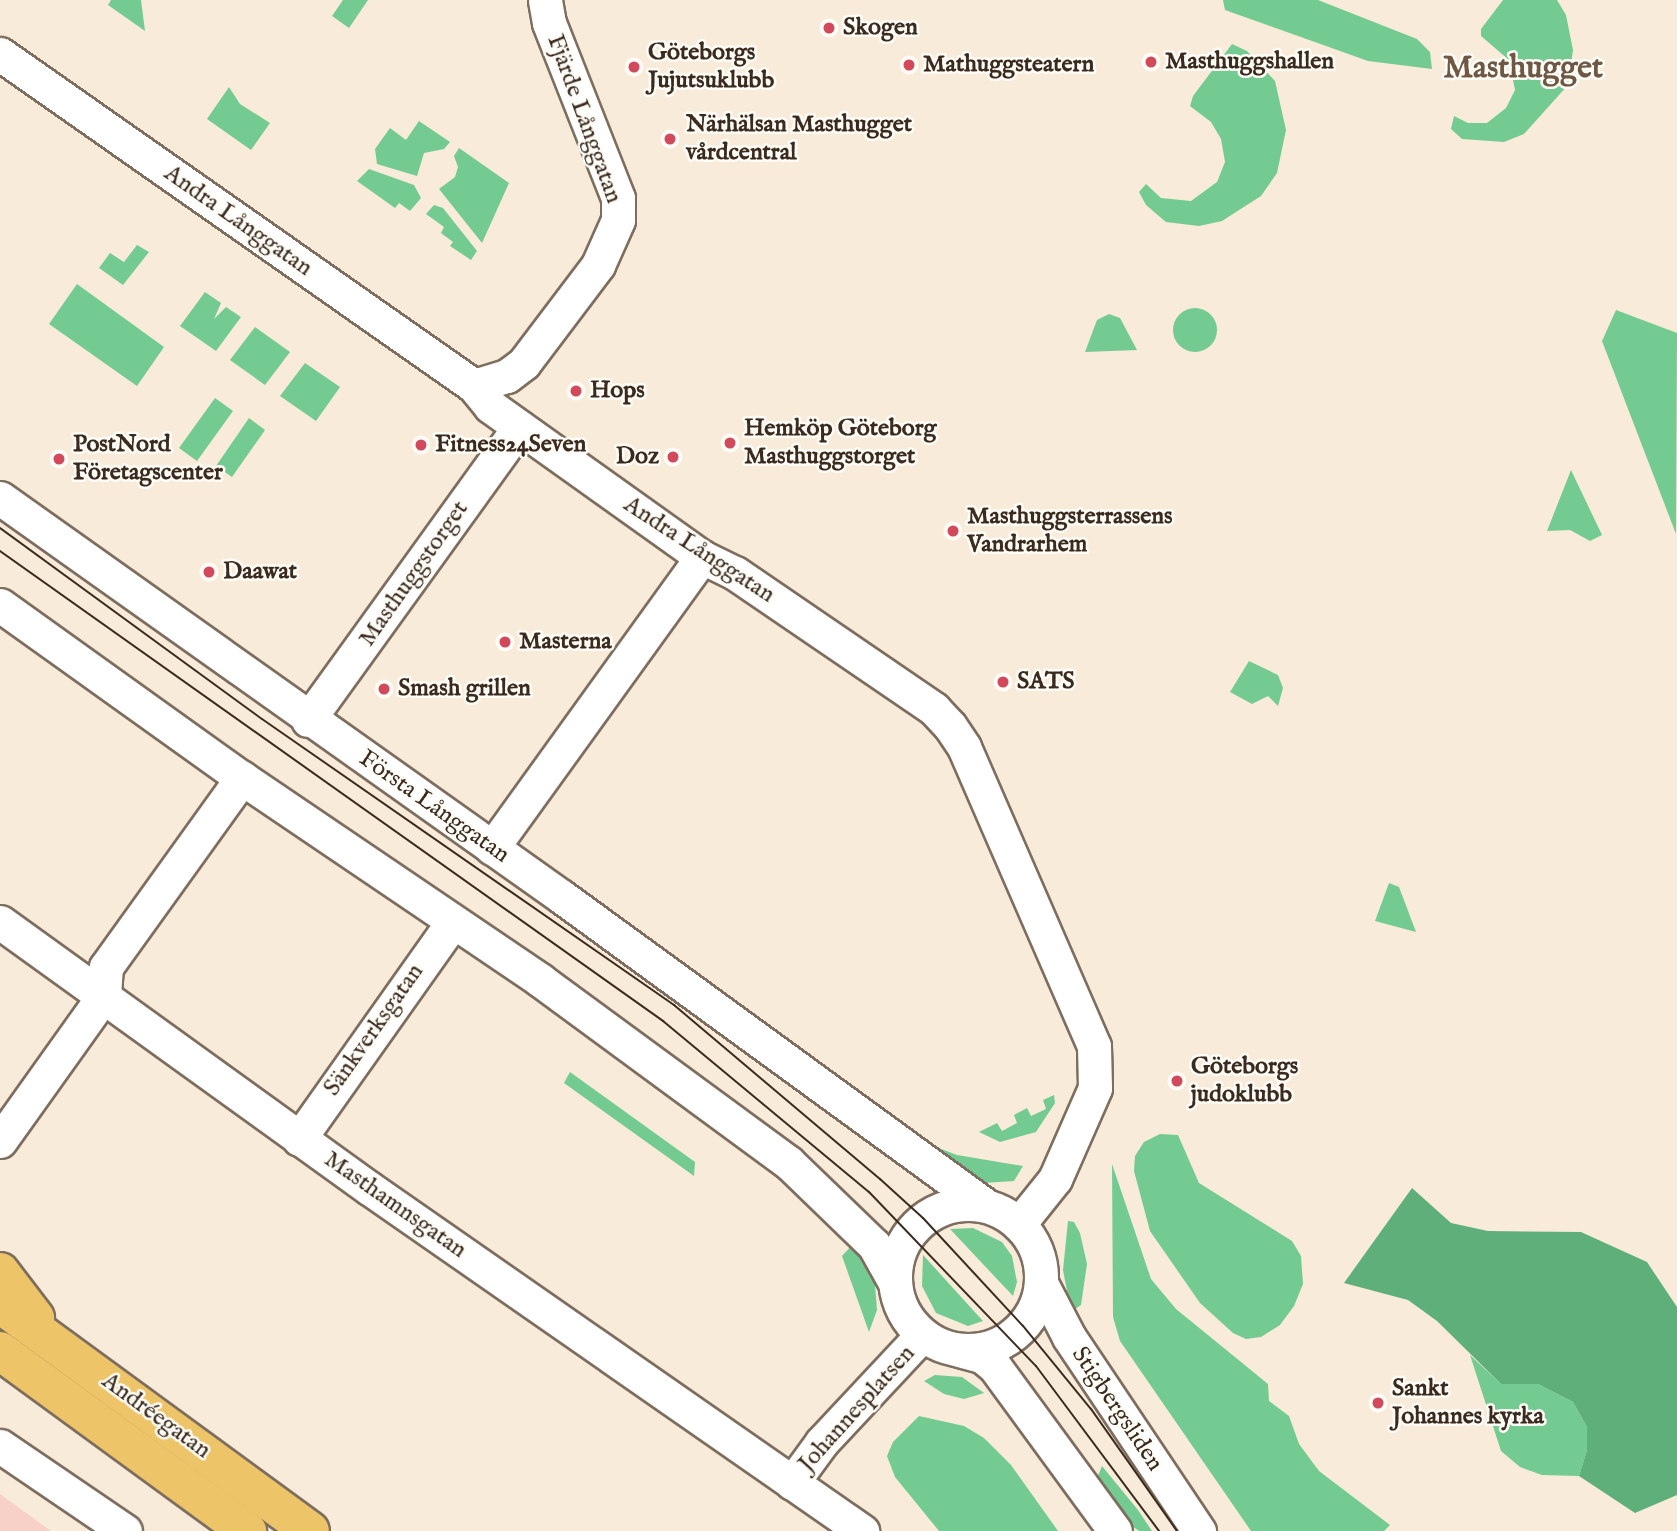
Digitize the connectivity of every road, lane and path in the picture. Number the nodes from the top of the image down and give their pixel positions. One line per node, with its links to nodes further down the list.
1 (545, 0): 3 (street, Fjärde Långgatan)
2 (0, 54): 3 (street, Andra Långgatan)
3 (474, 386): 4 (street, Andra Långgatan)
4 (519, 427): 6 (street, Andra Långgatan); 8 (street, Masthuggstorget)
5 (0, 498): 8 (street, Första Långgatan)
6 (702, 557): 10 (street); 18 (street, Andra Långgatan)
7 (0, 605): 9 (street)
8 (308, 720): 10 (street, Första Långgatan)
9 (242, 778): 12 (street); 13 (street)
10 (492, 848): 14 (street, Första Långgatan)
11 (0, 922): 13 (street, Masthamnsgatan)
12 (452, 923): 15 (street, Sänkverksgatan); 20 (street)
13 (104, 995): 15 (street, Masthamnsgatan); 16 (street)
14 (864, 1121): 17 (street, Stigbergsliden)
15 (299, 1139): 28 (street, Masthamnsgatan)
16 (0, 1141)
17 (985, 1205): 18 (street, Stigbergsliden); 20 (street)
18 (1019, 1224): 21 (street, Stigbergsliden)
19 (0, 1272): 24 (highway)
20 (894, 1281): 23 (street)
21 (1041, 1283): 25 (street); 34 (street, Stigbergsliden)
22 (0, 1304): 24 (highway, Andréegatan)
23 (922, 1335): 25 (street); 28 (street, Johannesplatsen)
24 (47, 1338): 31 (highway, Andréegatan)
25 (959, 1350): 33 (street)
26 (0, 1351): 30 (highway, Andréegatan)
27 (0, 1446): 29 (street)
28 (792, 1483): 32 (street, Masthamnsgatan)
29 (125, 1531)
30 (247, 1531)
31 (310, 1531)
32 (862, 1531)
33 (1115, 1531)
34 (1199, 1531)

